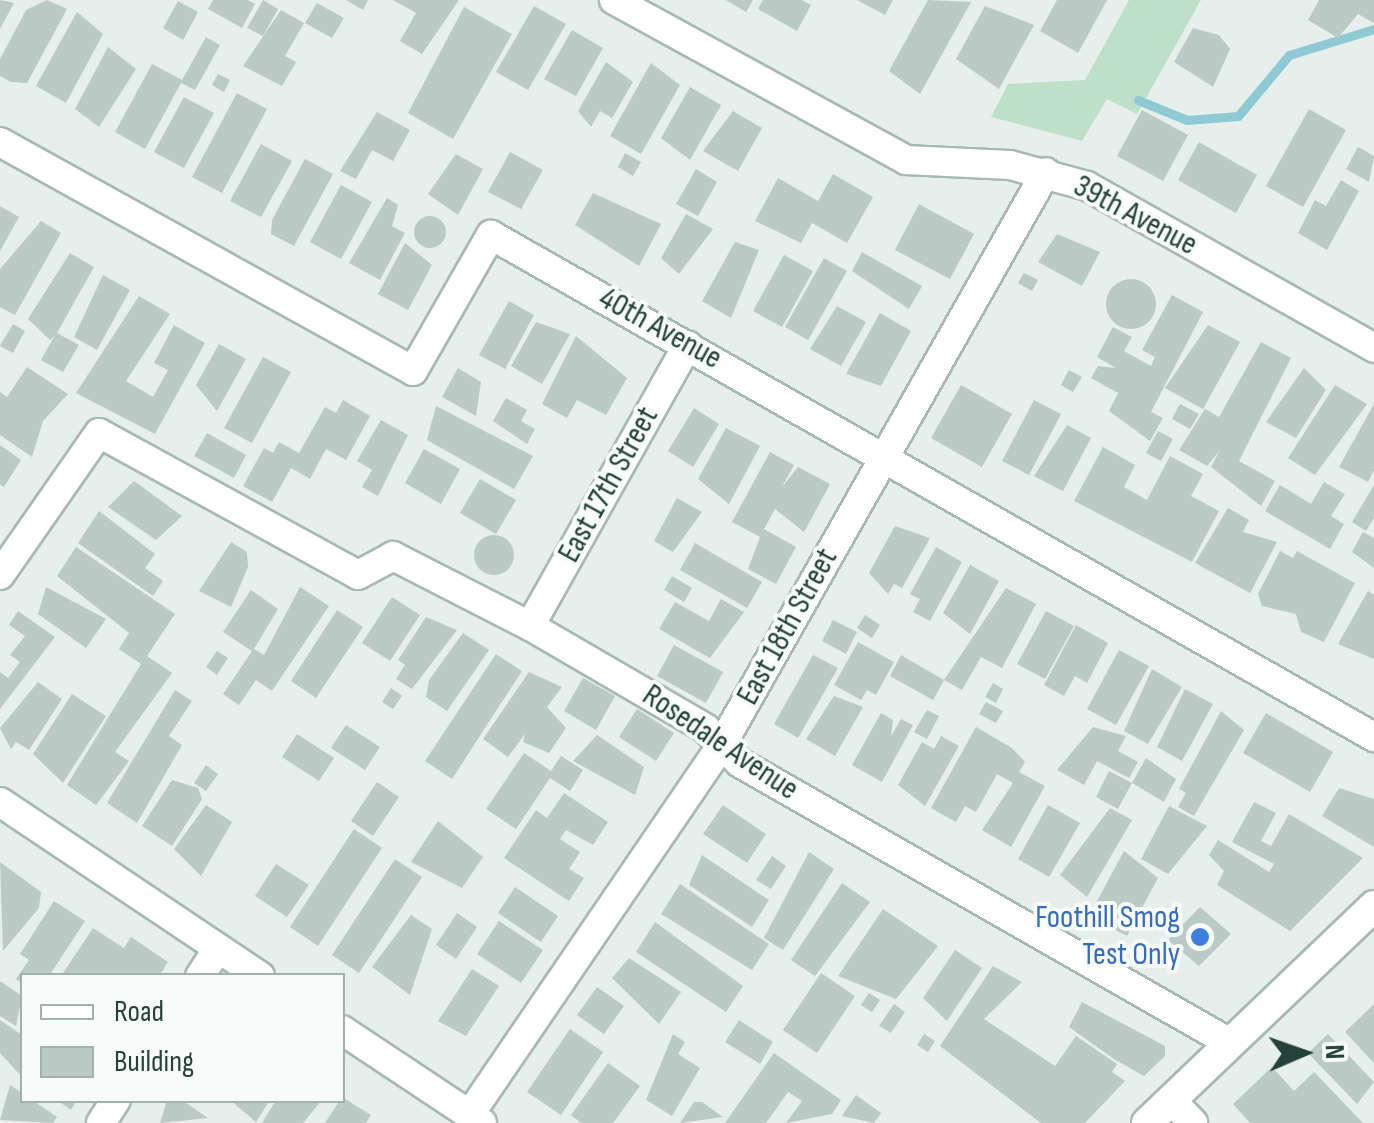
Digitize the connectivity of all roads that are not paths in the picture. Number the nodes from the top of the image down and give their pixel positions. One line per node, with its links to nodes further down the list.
1 (614, 0): 3 (street, 39th Avenue)
2 (0, 142): 4 (street, 40th Avenue)
3 (1046, 172): 5 (street, 39th Avenue); 6 (street, East 18th Street)
4 (688, 345): 6 (street, 40th Avenue); 8 (street, East 17th Street)
5 (1374, 348)
6 (883, 455): 9 (street, 40th Avenue); 10 (street, East 18th Street)
7 (0, 575): 8 (street, Rosedale Avenue)
8 (530, 626): 10 (street, Rosedale Avenue)
9 (1374, 737)
10 (722, 744): 17 (street, Rosedale Avenue); 19 (street, East 18th Street)
11 (0, 802): 13 (street)
12 (1374, 906): 17 (main road)
13 (218, 948): 14 (street); 15 (street)
14 (202, 973)
15 (256, 973)
16 (345, 1032): 19 (street)
17 (1230, 1044): 18 (main road)
18 (1171, 1100): 20 (main road); 21 (street)
19 (476, 1119)
20 (1147, 1123)
21 (1193, 1123)

